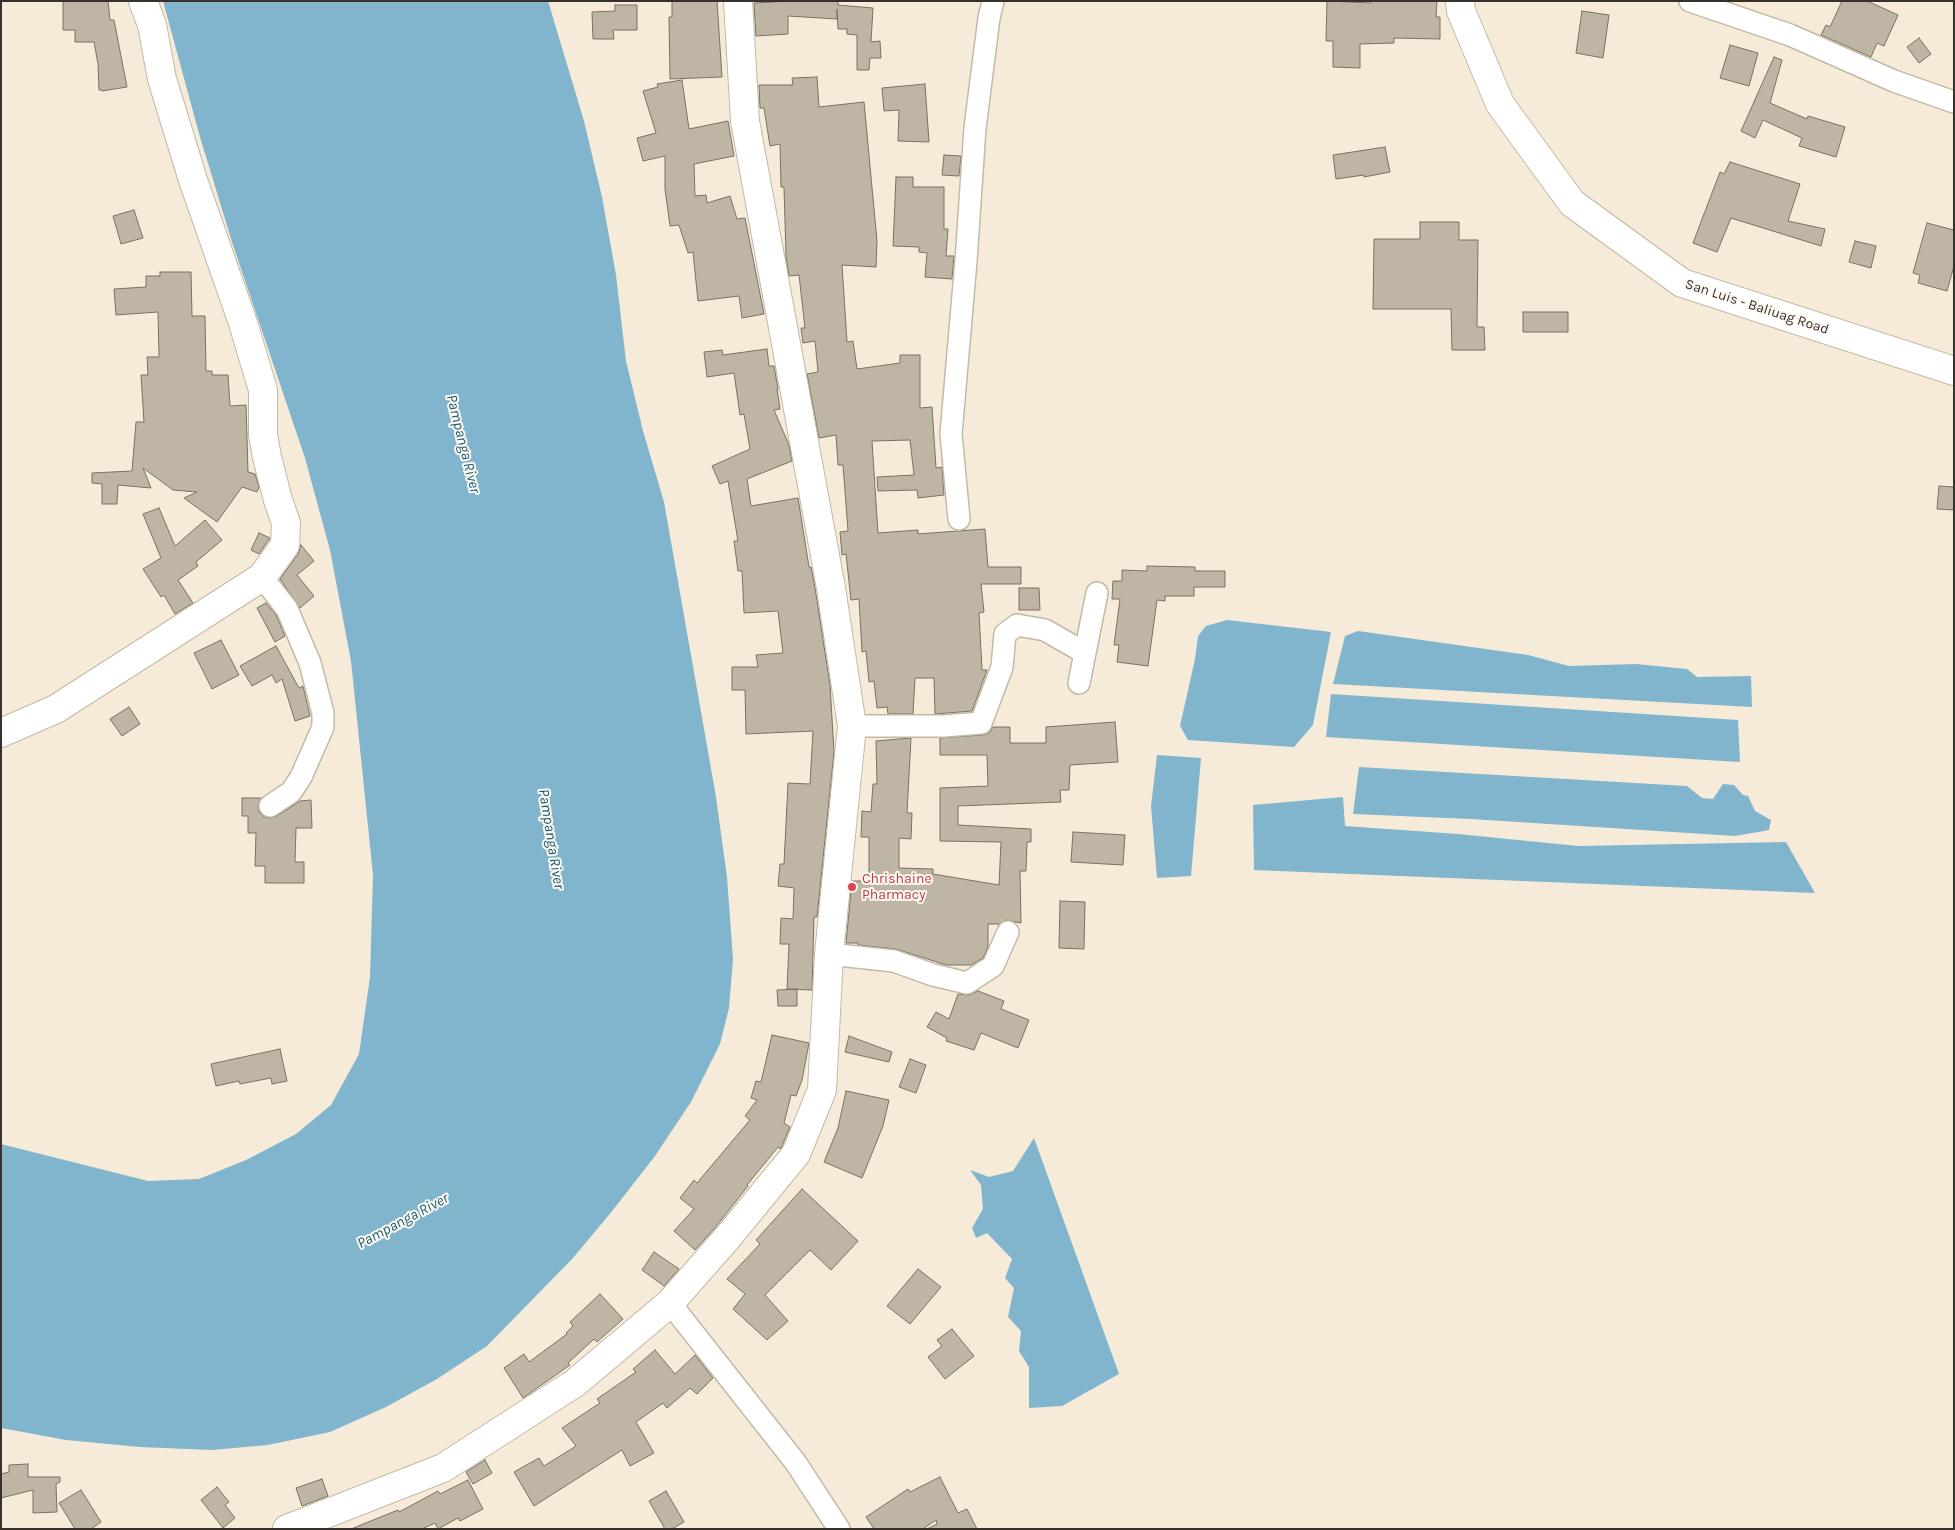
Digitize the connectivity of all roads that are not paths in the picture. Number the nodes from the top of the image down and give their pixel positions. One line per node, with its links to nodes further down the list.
1 (143, 1): 9 (main road)
2 (738, 1): 13 (main road)
3 (993, 1): 8 (street)
4 (1460, 1): 7 (main road, San Luis - Baliuag Road)
5 (1690, 1): 6 (street)
6 (1954, 102)
7 (1954, 371)
8 (959, 519)
9 (262, 577): 14 (main road); 15 (street)
10 (1097, 593): 11 (street)
11 (1085, 653): 12 (street); 13 (street)
12 (1080, 683)
13 (852, 726): 17 (main road)
14 (1, 734)
15 (270, 806)
16 (1008, 932): 17 (street)
17 (829, 954): 18 (main road)
18 (670, 1303): 19 (main road); 20 (street)
19 (287, 1529)
20 (839, 1529)

